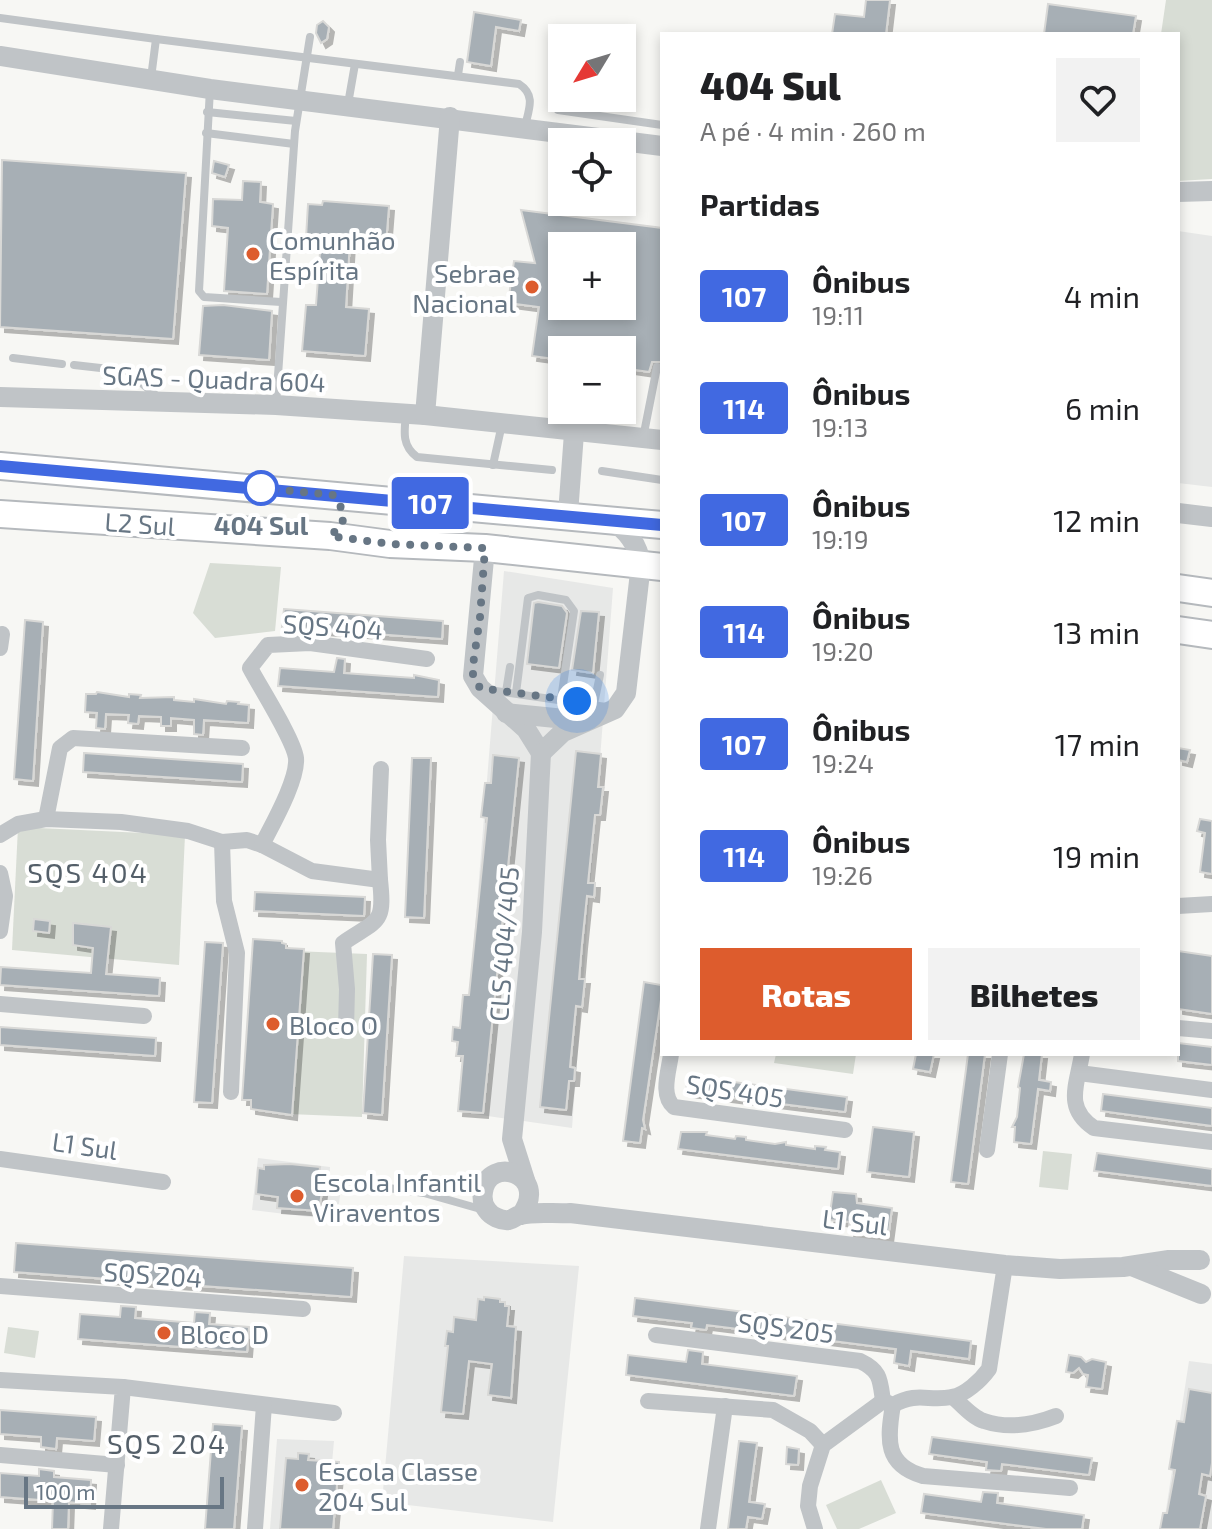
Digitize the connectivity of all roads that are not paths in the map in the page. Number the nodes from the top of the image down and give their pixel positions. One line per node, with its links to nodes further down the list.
1 (0, 18): 3 (lane)
2 (310, 37): 5 (lane)
3 (156, 39): 5 (lane); 9 (lane)
4 (0, 56): 9 (street)
5 (309, 57): 7 (lane); 11 (lane)
6 (460, 62): 8 (lane)
7 (355, 64): 8 (lane); 12 (lane)
8 (458, 75): 18 (lane)
9 (151, 79): 10 (street)
10 (210, 89): 11 (street); 13 (lane)
11 (302, 98): 12 (street); 16 (lane)
12 (348, 104): 15 (street)
13 (207, 112): 16 (lane); 19 (lane)
14 (572, 112): 17 (lane)
15 (450, 117): 18 (street); 32 (street)
16 (296, 121): 20 (lane)
17 (660, 125)
18 (525, 127): 21 (street)
19 (206, 133): 20 (lane); 24 (lane)
20 (294, 144): 24 (lane)
21 (660, 146)
22 (1212, 191): 23 (street)
23 (1180, 192)
24 (281, 302): 31 (lane)
25 (13, 358): 26 (lane)
26 (62, 364)
27 (74, 365): 30 (lane)
28 (657, 367): 35 (lane)
29 (0, 397): 30 (street, SGAS - Quadra 604)
30 (162, 400): 31 (street, SGAS - Quadra 604)
31 (276, 405): 32 (street, SGAS - Quadra 604)
32 (416, 415): 33 (street, SGAS - Quadra 604); 36 (lane)
33 (502, 424): 34 (street, SGAS - Quadra 604); 36 (lane)
34 (574, 433): 35 (street, SGAS - Quadra 604); 45 (street)
35 (652, 440)
36 (493, 465): 38 (lane)
37 (0, 466): 41 (main road, L2 Sul)
38 (552, 470)
39 (602, 471): 40 (lane)
40 (660, 480)
41 (333, 495): 42 (main road, L2 Sul); 49 (main road)
42 (384, 498): 45 (main road, L2 Sul); 50 (main road)
43 (1180, 513): 46 (street)
44 (0, 514): 49 (main road, L2 Sul)
45 (568, 514): 47 (main road, L2 Sul)
46 (1212, 517)
47 (610, 519): 48 (main road, L2 Sul); 52 (street)
48 (660, 525)
49 (330, 536): 50 (main road, L2 Sul)
50 (390, 544): 51 (main road, L2 Sul)
51 (485, 548): 52 (main road, L2 Sul); 60 (street)
52 (651, 566): 62 (street)
53 (1180, 588): 54 (main road)
54 (1212, 593)
55 (1180, 630): 56 (main road)
56 (1212, 635)
57 (427, 659): 69 (street, SQS 404)
58 (510, 667): 60 (lane)
59 (600, 675): 62 (lane)
60 (509, 699): 61 (lane); 61 (lane); 62 (street); 64 (street)
61 (561, 699): 62 (lane)
62 (598, 711): 64 (street)
63 (242, 748): 66 (street)
64 (541, 753): 87 (street, CLS 404/405)
65 (381, 769): 71 (street)
66 (46, 819): 67 (street); 68 (street)
67 (0, 835)
68 (222, 842): 69 (street); 85 (street)
69 (262, 845): 71 (street)
70 (0, 873): 74 (street)
71 (380, 880): 78 (street)
72 (1212, 904): 73 (street)
73 (1180, 906)
74 (0, 931)
75 (0, 1004): 76 (street)
76 (144, 1016)
77 (1180, 1028): 79 (street)
78 (346, 1029)
79 (1212, 1031)
80 (671, 1056): 86 (street, SQS 405)
81 (1000, 1056): 89 (street)
82 (1082, 1056): 83 (street)
83 (1079, 1073): 84 (street); 88 (street)
84 (1212, 1090)
85 (231, 1092)
86 (845, 1130)
87 (512, 1139): 91 (street, CLS 404/405); 94 (street, CLS 404/405)
88 (1212, 1142)
89 (987, 1150)
90 (0, 1159): 92 (street, L1 Sul)
91 (487, 1181): 94 (street); 95 (lane); 96 (street)
92 (163, 1182)
93 (360, 1184): 95 (lane)
94 (528, 1186): 97 (street, L1 Sul); 98 (street)
95 (424, 1193): 96 (lane)
96 (487, 1211): 98 (street)
97 (570, 1213): 98 (street, L1 Sul); 100 (street, L1 Sul)
98 (521, 1215)
99 (1206, 1257): 101 (street, L1 Sul); 103 (street)
100 (1005, 1265): 101 (street, L1 Sul); 108 (street)
101 (1134, 1267): 103 (street, L1 Sul)
102 (0, 1286): 104 (street, SQS 204)
103 (1206, 1299)
104 (303, 1309)
105 (656, 1335): 110 (street, SQS 205)
106 (0, 1380): 107 (street)
107 (123, 1387): 111 (street); 117 (street)
108 (953, 1397): 110 (street); 114 (street)
109 (648, 1401): 112 (street)
110 (888, 1403): 115 (street); 118 (street, SQS 205)
111 (264, 1405): 113 (street); 120 (street)
112 (725, 1406): 115 (street); 121 (street)
113 (334, 1413)
114 (1056, 1416)
115 (823, 1445): 122 (street)
116 (0, 1455): 117 (street)
117 (117, 1465): 119 (street)
118 (1070, 1488)
119 (111, 1529)
120 (255, 1529)
121 (708, 1529)
122 (815, 1529)

